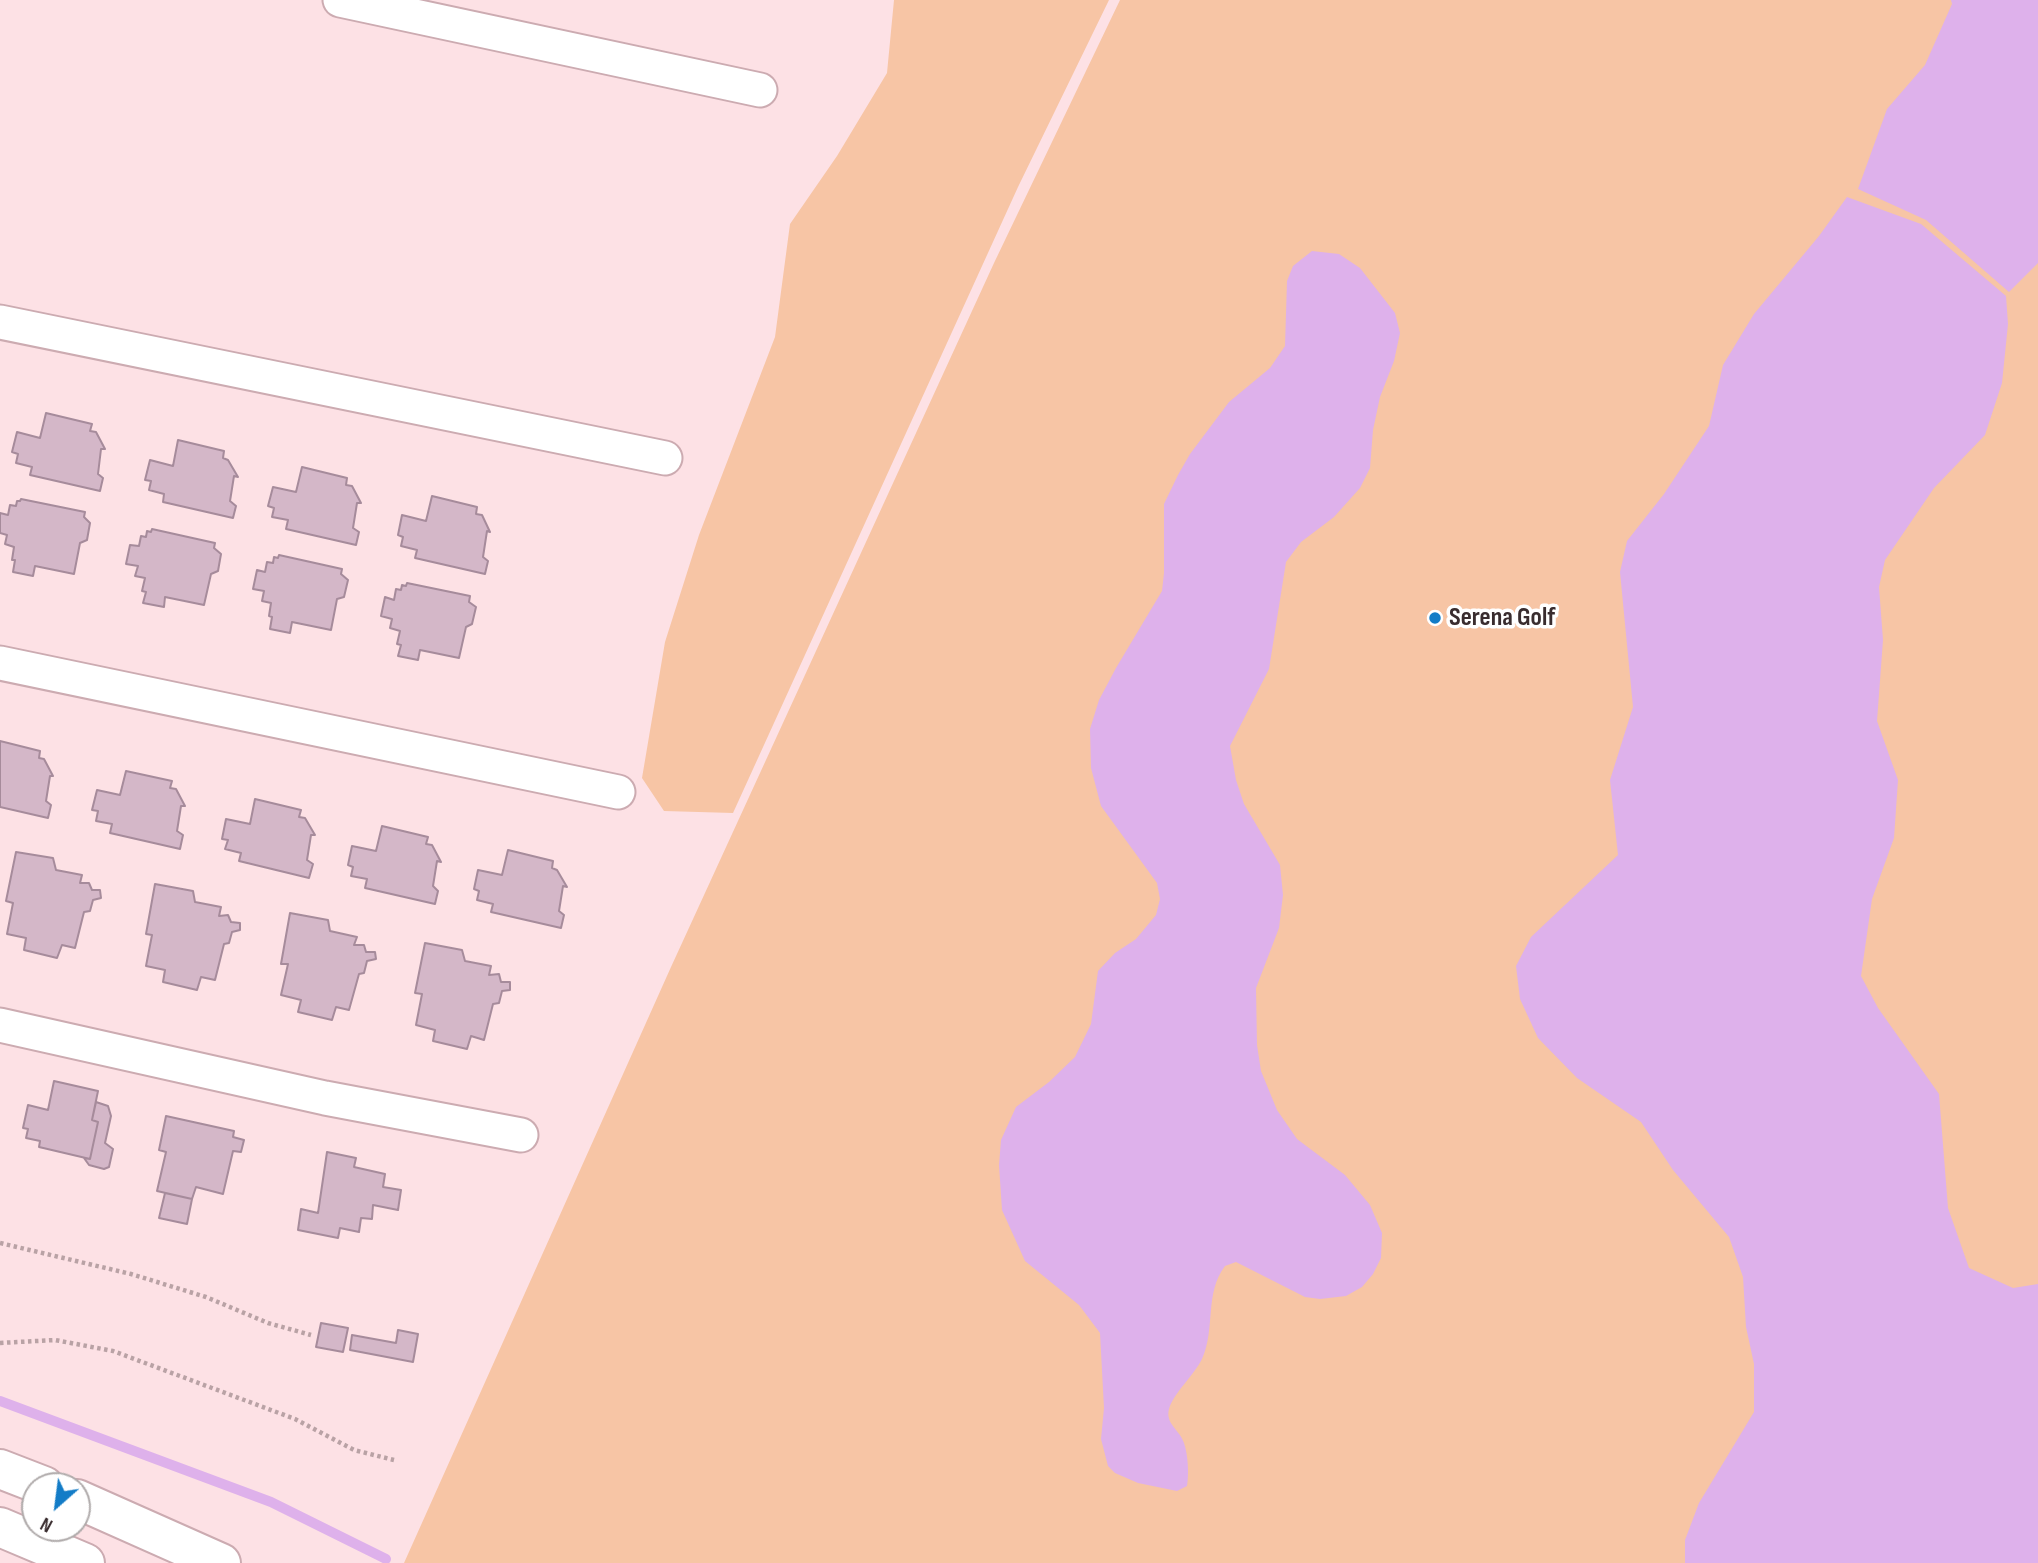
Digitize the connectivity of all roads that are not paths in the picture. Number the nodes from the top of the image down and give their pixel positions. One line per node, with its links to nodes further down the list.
1 (340, 0): 2 (street)
2 (760, 90)
3 (0, 321): 4 (street)
4 (665, 458)
5 (0, 663): 6 (street)
6 (618, 792)
7 (0, 1026): 8 (street)
8 (521, 1135)
9 (0, 1469): 10 (highway)
10 (21, 1477)
11 (91, 1505): 14 (highway)
12 (0, 1527): 13 (highway)
13 (85, 1563)
14 (221, 1563)

